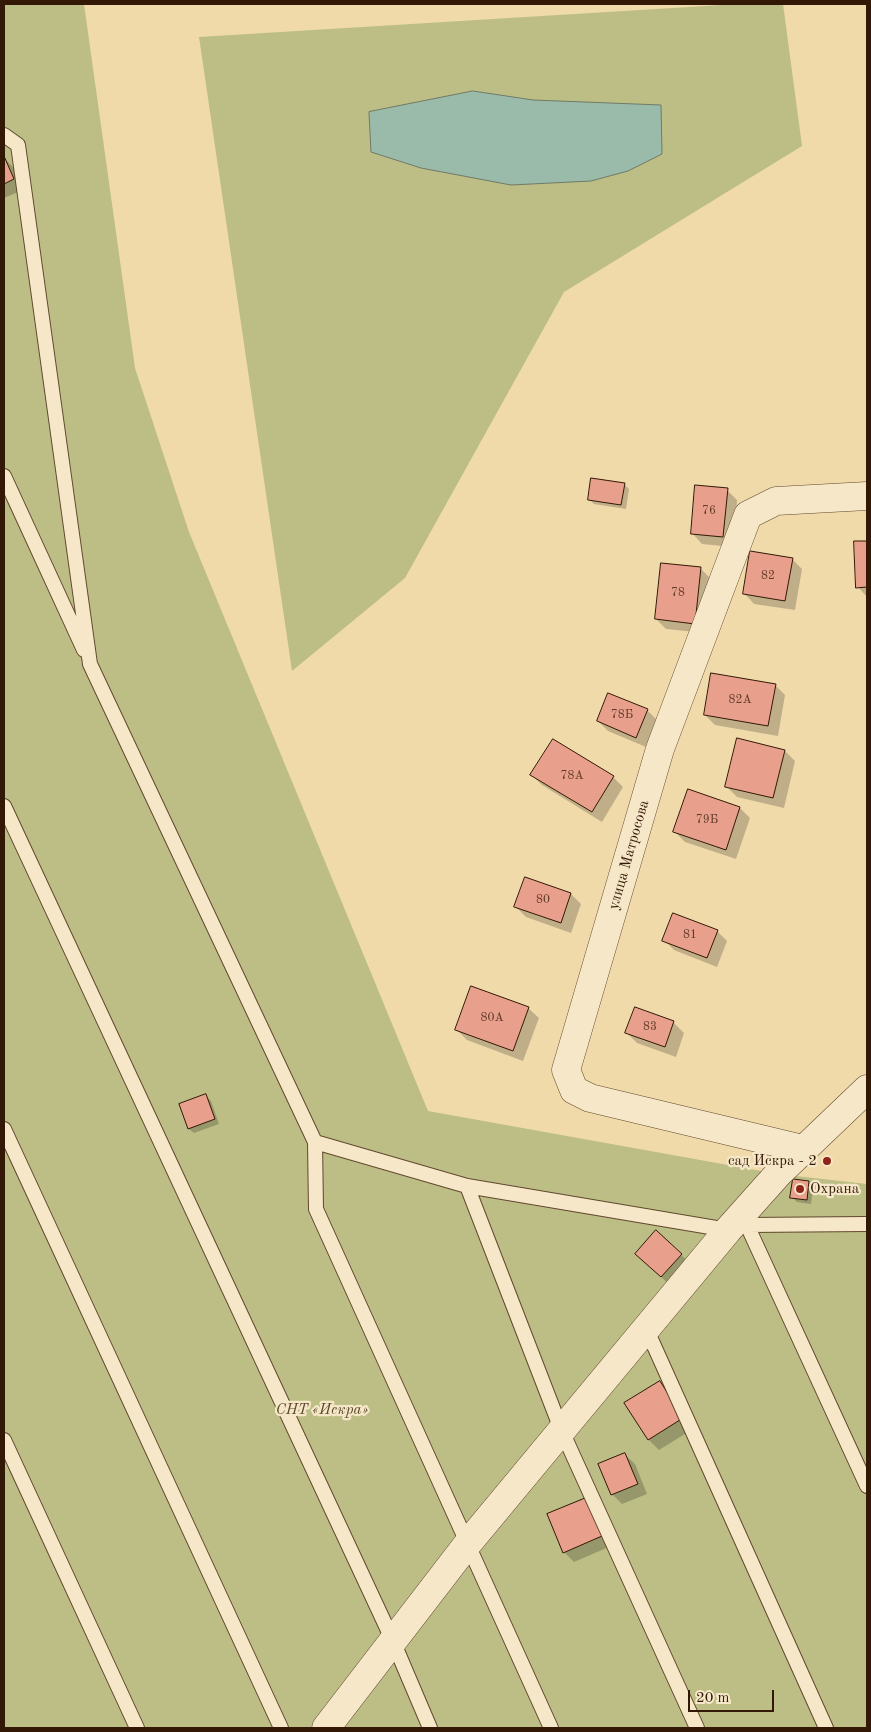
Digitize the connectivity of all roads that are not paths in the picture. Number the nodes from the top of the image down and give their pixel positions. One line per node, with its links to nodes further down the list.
1 (4, 135): 4 (lane)
2 (4, 476): 4 (lane)
3 (867, 496): 9 (street, улица Матросова)
4 (90, 664): 8 (lane)
5 (4, 806): 18 (lane)
6 (867, 1088): 9 (street)
7 (4, 1129): 20 (lane)
8 (315, 1142): 10 (lane); 17 (lane)
9 (803, 1149): 12 (street)
10 (467, 1186): 12 (lane); 14 (lane)
11 (867, 1224): 12 (lane)
12 (738, 1228): 13 (street); 16 (lane)
13 (646, 1328): 14 (street); 25 (lane)
14 (561, 1429): 17 (street); 24 (lane)
15 (4, 1440): 19 (lane)
16 (867, 1486)
17 (469, 1542): 18 (street); 23 (lane)
18 (393, 1640): 21 (street); 22 (lane)
19 (137, 1728)
20 (281, 1728)
21 (326, 1728)
22 (430, 1728)
23 (551, 1728)
24 (696, 1728)
25 (826, 1728)

